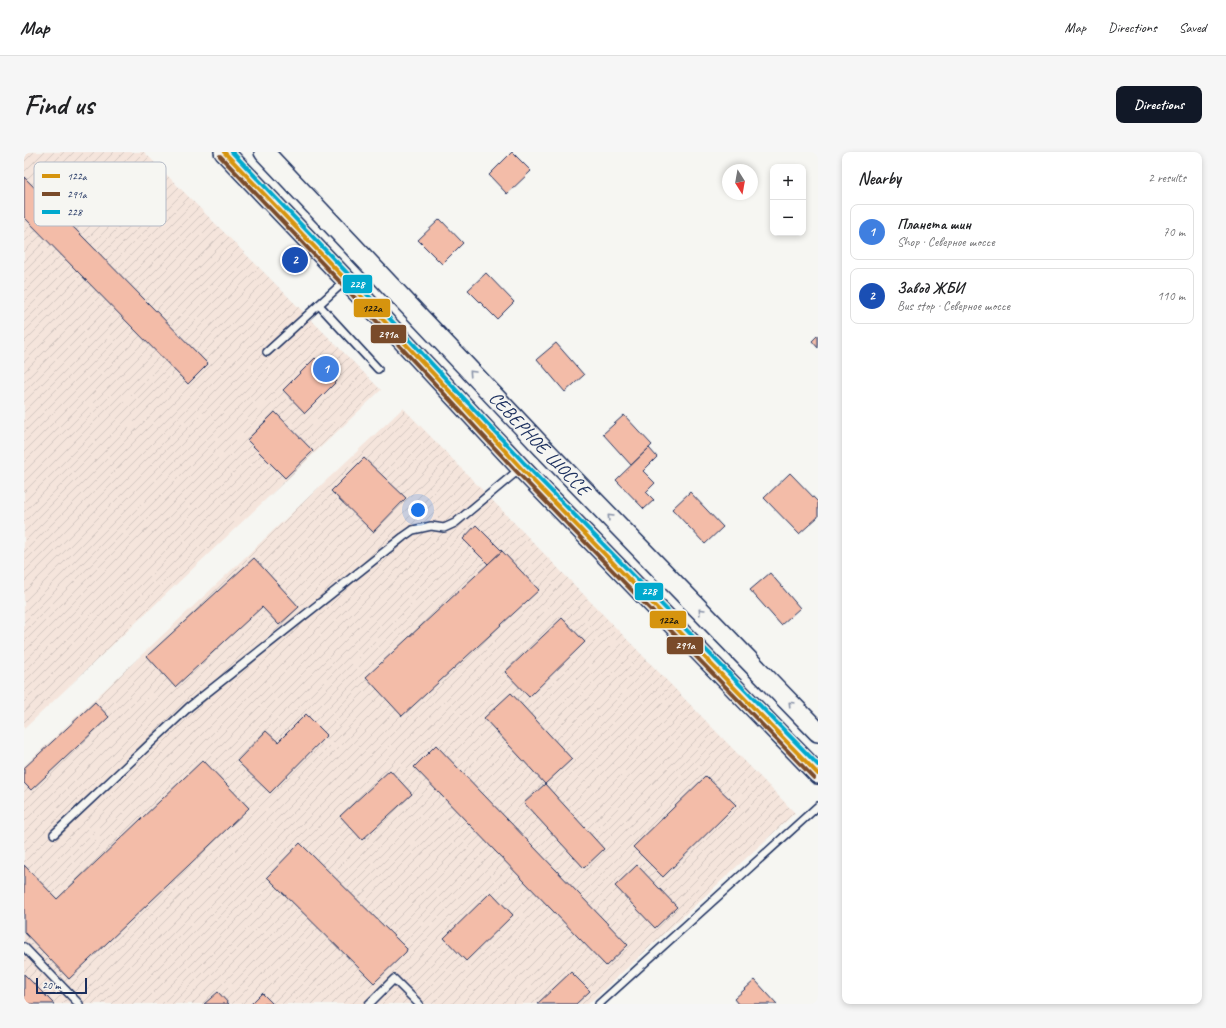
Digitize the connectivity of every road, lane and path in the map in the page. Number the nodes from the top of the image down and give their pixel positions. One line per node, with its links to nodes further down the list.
1 (224, 152): 4 (main road, СЕВЕРНОЕ ШОССЕ)
2 (264, 152): 3 (main road, СЕВЕРНОЕ ШОССЕ)
3 (368, 261): 4 (main road); 8 (main road, СЕВЕРНОЕ ШОССЕ, one-way to 3)
4 (346, 280): 5 (lane); 9 (main road, СЕВЕРНОЕ ШОССЕ)
5 (319, 305): 6 (lane); 7 (lane)
6 (267, 352)
7 (378, 369)
8 (543, 448): 9 (main road); 10 (main road, СЕВЕРНОЕ ШОССЕ, one-way to 8)
9 (521, 468): 11 (main road, СЕВЕРНОЕ ШОССЕ); 13 (lane)
10 (818, 732)
11 (818, 774)
12 (818, 806): 18 (lane)
13 (54, 834)
14 (24, 947): 15 (lane)
15 (79, 1004)
16 (369, 1004): 17 (lane)
17 (419, 1004)
18 (599, 1004)

